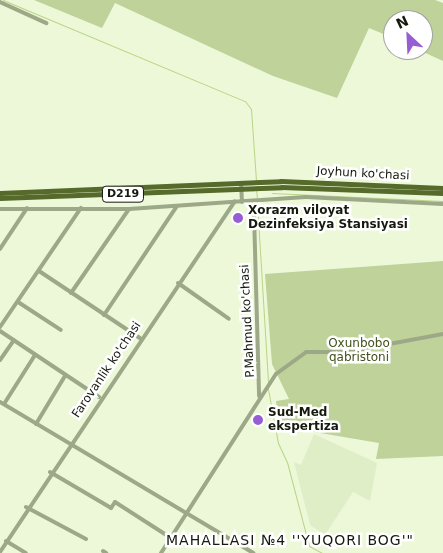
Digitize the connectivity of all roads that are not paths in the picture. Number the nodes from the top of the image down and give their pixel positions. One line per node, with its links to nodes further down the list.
1 (0, 2): 2 (street)
2 (46, 23)
3 (243, 182): 4 (main road, D219); 6 (street); 7 (main road, D219)
4 (282, 184): 5 (main road, Joyhun ko'chasi / D219); 6 (main road, D219); 8 (main road, Joyhun ko'chasi / D219)
5 (443, 188)
6 (244, 189): 9 (main road, D219); 11 (street)
7 (0, 193)
8 (443, 193)
9 (0, 198)
10 (235, 201): 11 (street); 14 (street); 21 (street, Farovanlik ko'chasi)
11 (242, 202): 12 (street)
12 (250, 202): 13 (street); 39 (street, P.Mahmud ko'chasi)
13 (443, 204)
14 (177, 206): 18 (street); 24 (street)
15 (27, 208): 16 (street); 17 (street); 19 (street)
16 (81, 208): 18 (street); 20 (street)
17 (0, 209)
18 (129, 209): 22 (street)
19 (0, 249)
20 (39, 271): 22 (street); 23 (street)
21 (178, 283): 25 (street); 30 (street, Farovanlik ko'chasi)
22 (71, 293): 24 (street)
23 (18, 302): 26 (street); 27 (street)
24 (104, 315): 30 (street)
25 (229, 319)
26 (0, 327)
27 (61, 330)
28 (0, 331): 31 (street)
29 (443, 334): 39 (street, P.Mahmud ko'chasi)
30 (140, 338): 35 (street, Farovanlik ko'chasi)
31 (14, 340): 32 (street); 33 (street)
32 (36, 355): 34 (street); 36 (street)
33 (0, 360)
34 (65, 376): 35 (street); 37 (street)
35 (100, 398): 38 (street, Farovanlik ko'chasi)
36 (2, 403): 37 (street)
37 (36, 424): 38 (street)
38 (70, 444): 40 (street, Farovanlik ko'chasi); 42 (street)
39 (224, 460): 42 (street, P.Mahmud ko'chasi)
40 (50, 472): 41 (street, Farovanlik ko'chasi); 43 (street)
41 (26, 507): 44 (street); 45 (street, Farovanlik ko'chasi)
42 (186, 514): 43 (street, P.Mahmud ko'chasi); 49 (street)
43 (171, 538): 48 (street, P.Mahmud ko'chasi)
44 (86, 539)
45 (6, 541): 46 (street, Farovanlik ko'chasi); 47 (street)
46 (0, 552)
47 (26, 553)
48 (161, 553)
49 (254, 553)

